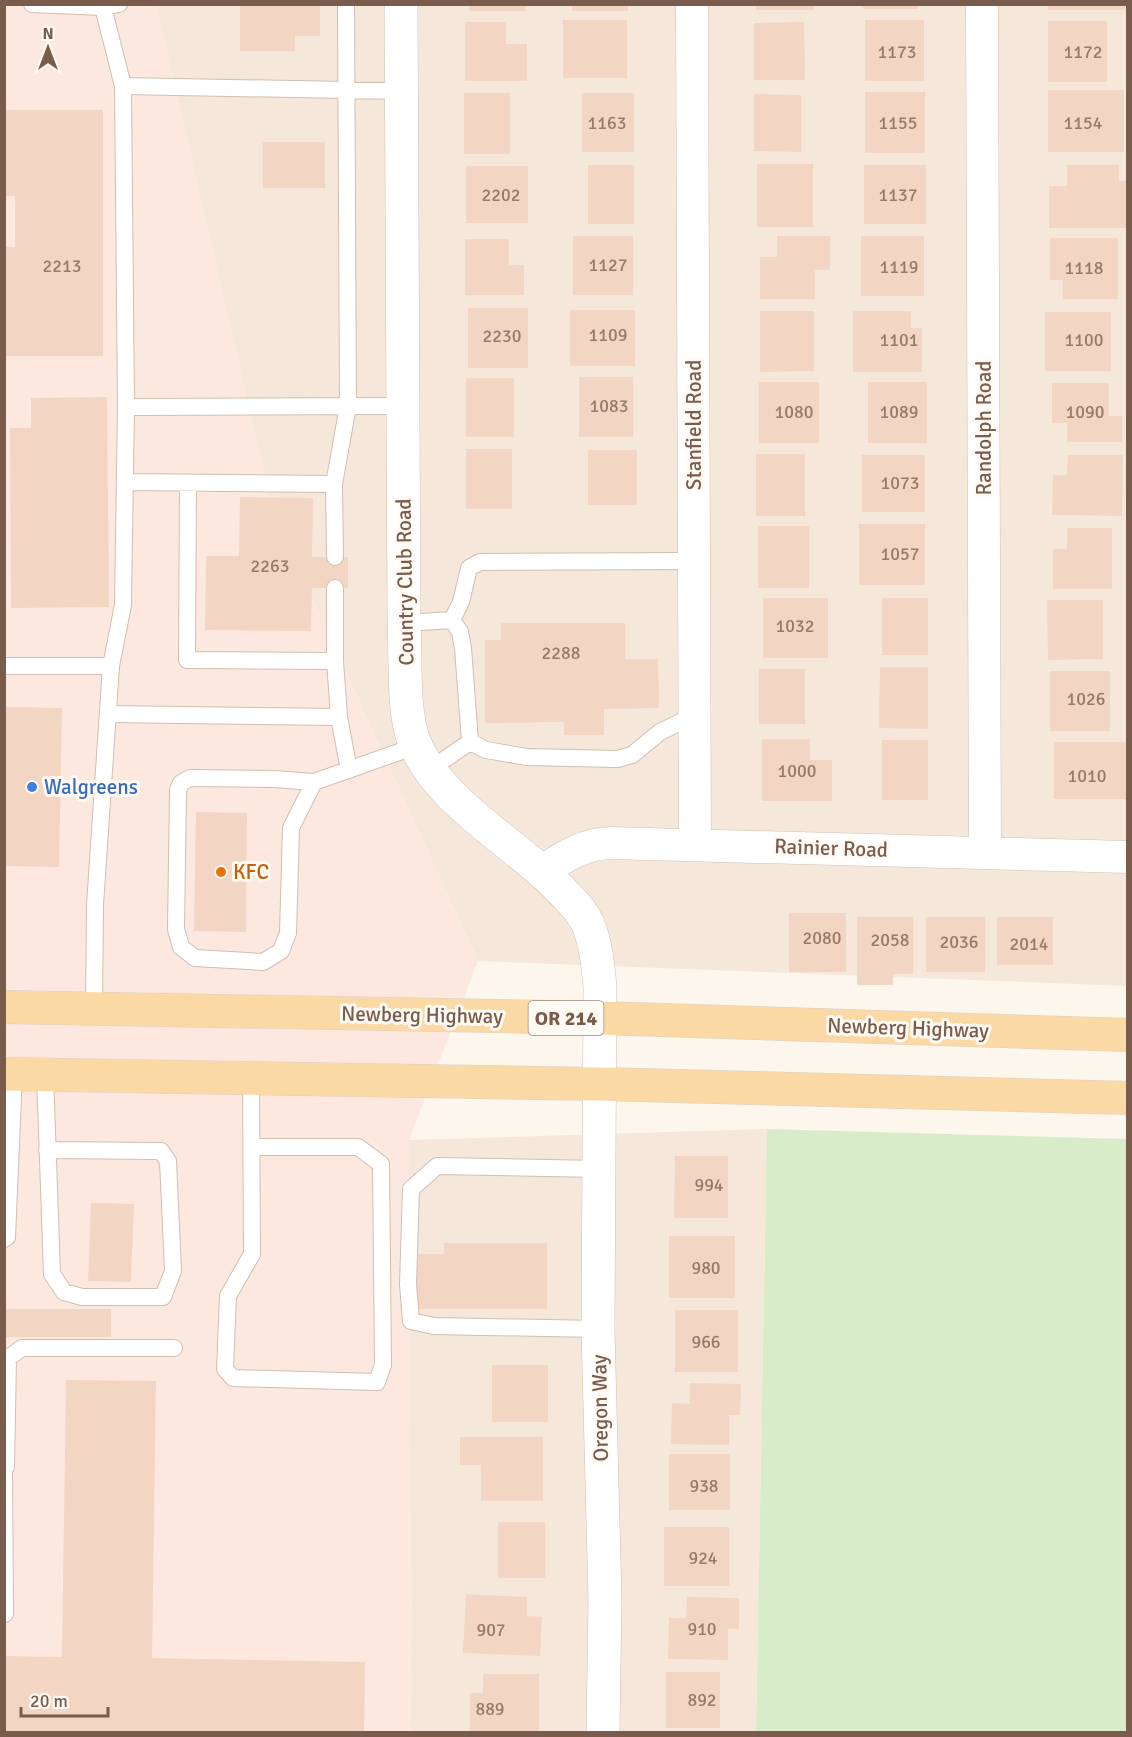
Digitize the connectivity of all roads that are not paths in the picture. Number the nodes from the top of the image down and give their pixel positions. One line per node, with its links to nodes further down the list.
1 (32, 4): 6 (lane)
2 (346, 4): 8 (lane)
3 (401, 4): 9 (street, Country Club Road)
4 (692, 4): 17 (street, Stanfield Road)
5 (982, 4): 32 (street, Randolph Road)
6 (111, 6): 7 (lane)
7 (123, 86): 8 (lane); 12 (lane)
8 (345, 90): 9 (lane); 10 (lane)
9 (401, 91): 11 (street, Country Club Road)
10 (348, 406): 11 (lane); 12 (lane); 15 (lane)
11 (402, 406): 20 (street, Country Club Road)
12 (126, 407): 13 (lane)
13 (125, 483): 14 (lane); 23 (lane)
14 (188, 483): 15 (lane); 21 (lane)
15 (334, 484): 16 (lane)
16 (335, 557)
17 (695, 561): 19 (lane); 25 (street, Stanfield Road)
18 (335, 588): 21 (lane)
19 (452, 620): 20 (lane); 27 (lane)
20 (404, 623): 28 (street, Country Club Road)
21 (335, 661): 26 (lane)
22 (4, 666): 23 (lane)
23 (111, 666): 24 (lane)
24 (108, 714): 26 (lane); 36 (lane)
25 (695, 715): 27 (lane); 31 (street, Stanfield Road)
26 (339, 717): 29 (lane)
27 (470, 742): 28 (lane)
28 (422, 758): 29 (lane); 34 (street, Country Club Road)
29 (349, 770): 30 (lane)
30 (314, 782): 30 (lane)
31 (695, 845): 32 (street, Rainier Road); 34 (street, Rainier Road)
32 (985, 852): 33 (street, Rainier Road)
33 (1128, 857)
34 (542, 871): 37 (street, Country Club Road)
35 (4, 1007): 36 (main road, Newberg Highway / OR 214)
36 (94, 1008): 37 (main road, Newberg Highway / OR 214)
37 (600, 1018): 38 (main road, Newberg Highway / OR 214); 41 (street, Country Club Road)
38 (1128, 1035)
39 (21, 1074): 40 (main road); 44 (lane); 46 (lane)
40 (251, 1078): 41 (main road); 43 (lane)
41 (599, 1084): 42 (main road); 45 (street, Oregon Way)
42 (1128, 1098)
43 (252, 1147): 43 (lane)
44 (47, 1150): 44 (lane)
45 (599, 1169): 47 (street, Oregon Way); 47 (lane)
46 (4, 1239)
47 (598, 1329): 51 (street, Oregon Way)
48 (174, 1348): 49 (lane)
49 (5, 1467): 50 (lane)
50 (5, 1614)
51 (603, 1732)

